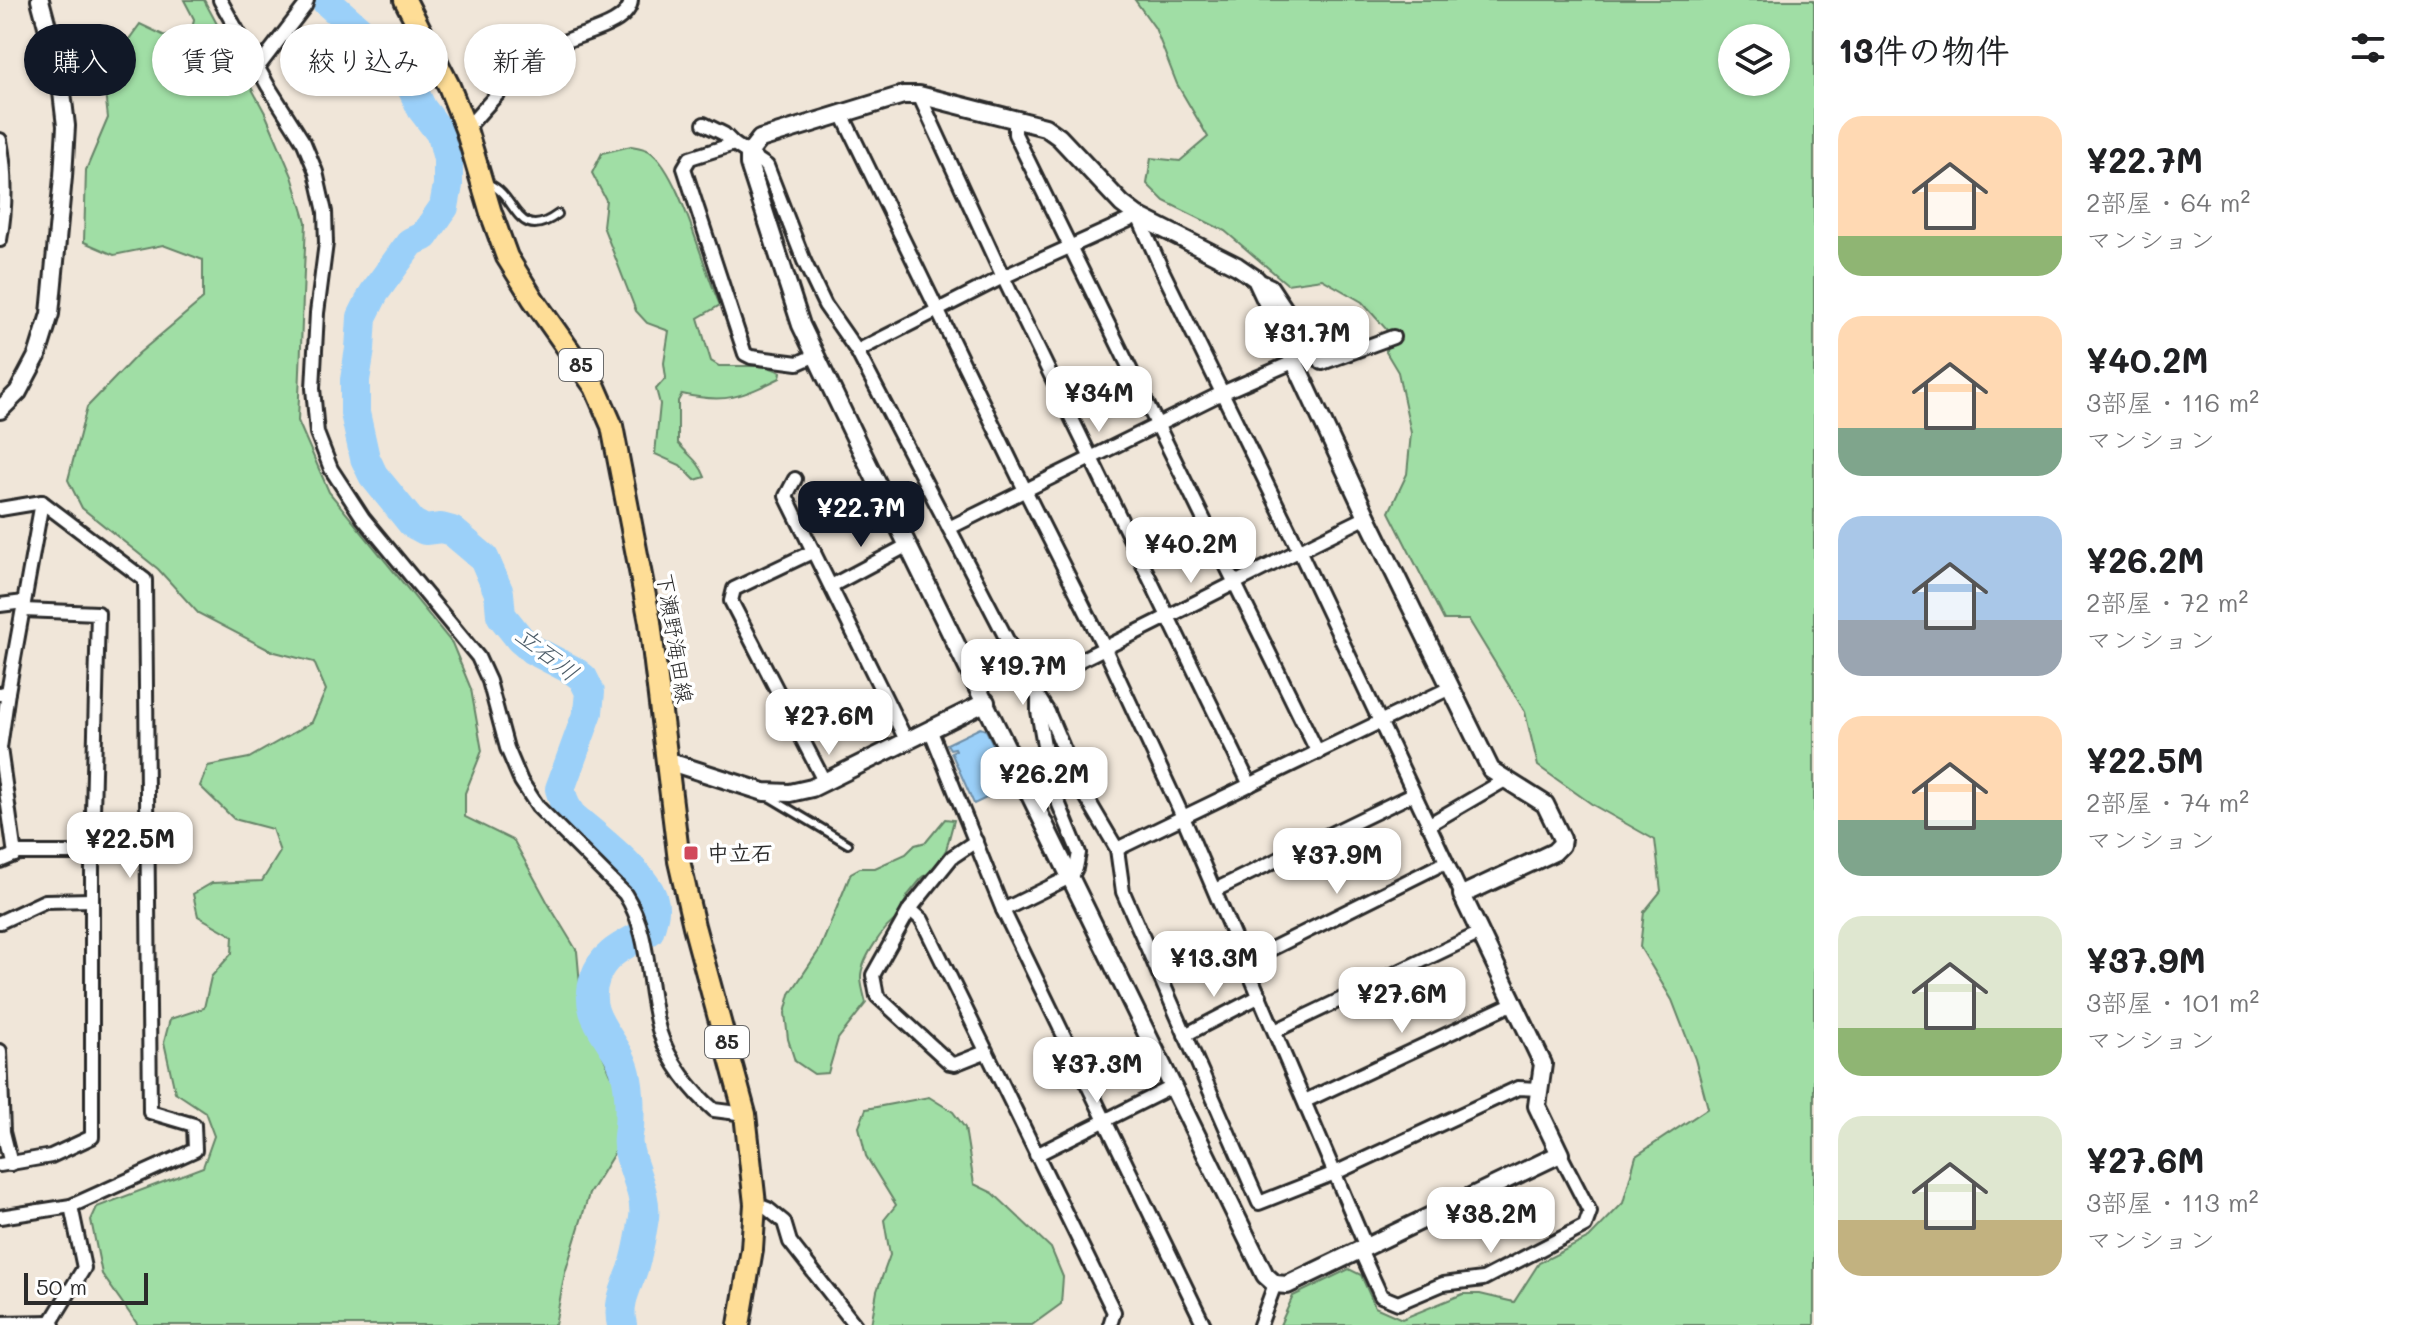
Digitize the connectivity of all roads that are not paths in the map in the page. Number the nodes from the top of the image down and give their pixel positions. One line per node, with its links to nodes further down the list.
1 (40, 0): 30 (street)
2 (220, 0): 6 (street)
3 (307, 0): 7 (street)
4 (405, 0): 13 (main road, 下瀬野海田線 / 85)
5 (631, 0): 13 (street)
6 (234, 24)
7 (264, 59)
8 (264, 77): 90 (street)
9 (919, 95): 10 (street); 11 (street); 22 (street)
10 (842, 114): 16 (street); 24 (street)
11 (1015, 119): 19 (street); 21 (street)
12 (704, 124): 15 (street)
13 (466, 129): 17 (main road, 下瀬野海田線 / 85)
14 (0, 140): 20 (street)
15 (734, 144): 16 (street); 27 (street)
16 (749, 153): 26 (street); 27 (street)
17 (482, 181): 18 (lane); 57 (main road, 下瀬野海田線 / 85)
18 (558, 214)
19 (1138, 216): 21 (street); 23 (street); 29 (street)
20 (0, 240)
21 (1070, 246): 22 (street); 31 (street)
22 (1003, 277): 24 (street); 32 (street)
23 (1256, 279): 25 (street); 28 (street)
24 (936, 309): 26 (street); 34 (street)
25 (1393, 337)
26 (857, 351): 38 (street)
27 (816, 355): 39 (street)
28 (1293, 362): 29 (street); 37 (street)
29 (1222, 393): 31 (street); 40 (street)
30 (0, 410)
31 (1158, 425): 32 (street); 42 (street)
32 (1091, 458): 34 (street); 46 (street)
33 (795, 479): 41 (street)
34 (1025, 490): 38 (street); 47 (street)
35 (42, 502): 36 (street); 45 (street); 97 (street)
36 (0, 509)
37 (1367, 517): 40 (street); 49 (street)
38 (949, 528): 48 (street)
39 (908, 545): 43 (street); 52 (street)
40 (1299, 550): 42 (street); 53 (street)
41 (814, 551): 43 (street); 59 (street)
42 (1234, 582): 46 (street); 56 (street)
43 (831, 586): 55 (street)
44 (0, 605): 45 (street)
45 (23, 606): 50 (street); 68 (street)
46 (1169, 617): 47 (street); 60 (street)
47 (1105, 649): 48 (street); 63 (street)
48 (1030, 684): 51 (street)
49 (1450, 688): 53 (street); 58 (street)
50 (4, 693): 69 (street)
51 (1038, 697): 67 (street); 72 (street)
52 (986, 702): 54 (street); 72 (street)
53 (1380, 723): 56 (street); 62 (street)
54 (930, 729): 55 (street); 65 (street)
55 (907, 742): 59 (street)
56 (1318, 753): 60 (street)
57 (667, 761): 61 (street); 90 (main road, 下瀬野海田線 / 85)
58 (1505, 780): 64 (street); 74 (street)
59 (824, 781): 61 (street)
60 (1250, 785): 63 (street)
61 (764, 792): 66 (lane)
62 (1413, 794): 64 (street); 73 (street)
63 (1183, 817): 67 (street); 73 (street)
64 (1428, 825): 71 (street)
65 (976, 841): 76 (street); 77 (street)
66 (848, 844)
67 (1117, 849): 84 (street)
68 (92, 853): 69 (street); 75 (street)
69 (15, 855): 70 (street)
70 (0, 861)
71 (1446, 862): 74 (street); 80 (street)
72 (1072, 876): 77 (street); 87 (street)
73 (1215, 890): 80 (street)
74 (1462, 895): 79 (street)
75 (92, 900): 78 (street); 94 (street)
76 (910, 909): 86 (street); 86 (street)
77 (1003, 910): 91 (street)
78 (0, 922)
79 (1480, 933): 82 (street); 83 (street)
80 (1245, 962): 81 (street)
81 (1260, 996): 83 (street); 84 (street)
82 (1514, 1003): 88 (street); 89 (street)
83 (1275, 1031): 89 (street)
84 (1185, 1035): 95 (street)
85 (0, 1051): 94 (street)
86 (985, 1052): 93 (street)
87 (1174, 1086): 91 (street); 100 (street)
88 (1539, 1089): 92 (street); 95 (street)
89 (1305, 1101): 95 (street)
90 (745, 1114): 96 (main road, 下瀬野海田線 / 85)
91 (1106, 1120): 93 (street); 106 (street)
92 (1560, 1154): 99 (street); 99 (street)
93 (1036, 1155): 105 (street)
94 (5, 1164)
95 (1335, 1173): 99 (street)
96 (755, 1204): 103 (main road, 下瀬野海田線 / 85); 104 (street)
97 (71, 1206): 98 (street); 102 (street)
98 (0, 1217)
99 (1363, 1248): 100 (street)
100 (1275, 1284): 107 (street)
101 (0, 1323): 102 (street)
102 (52, 1324)
103 (739, 1325)
104 (855, 1325)
105 (1110, 1325)
106 (1204, 1325)
107 (1260, 1325)

